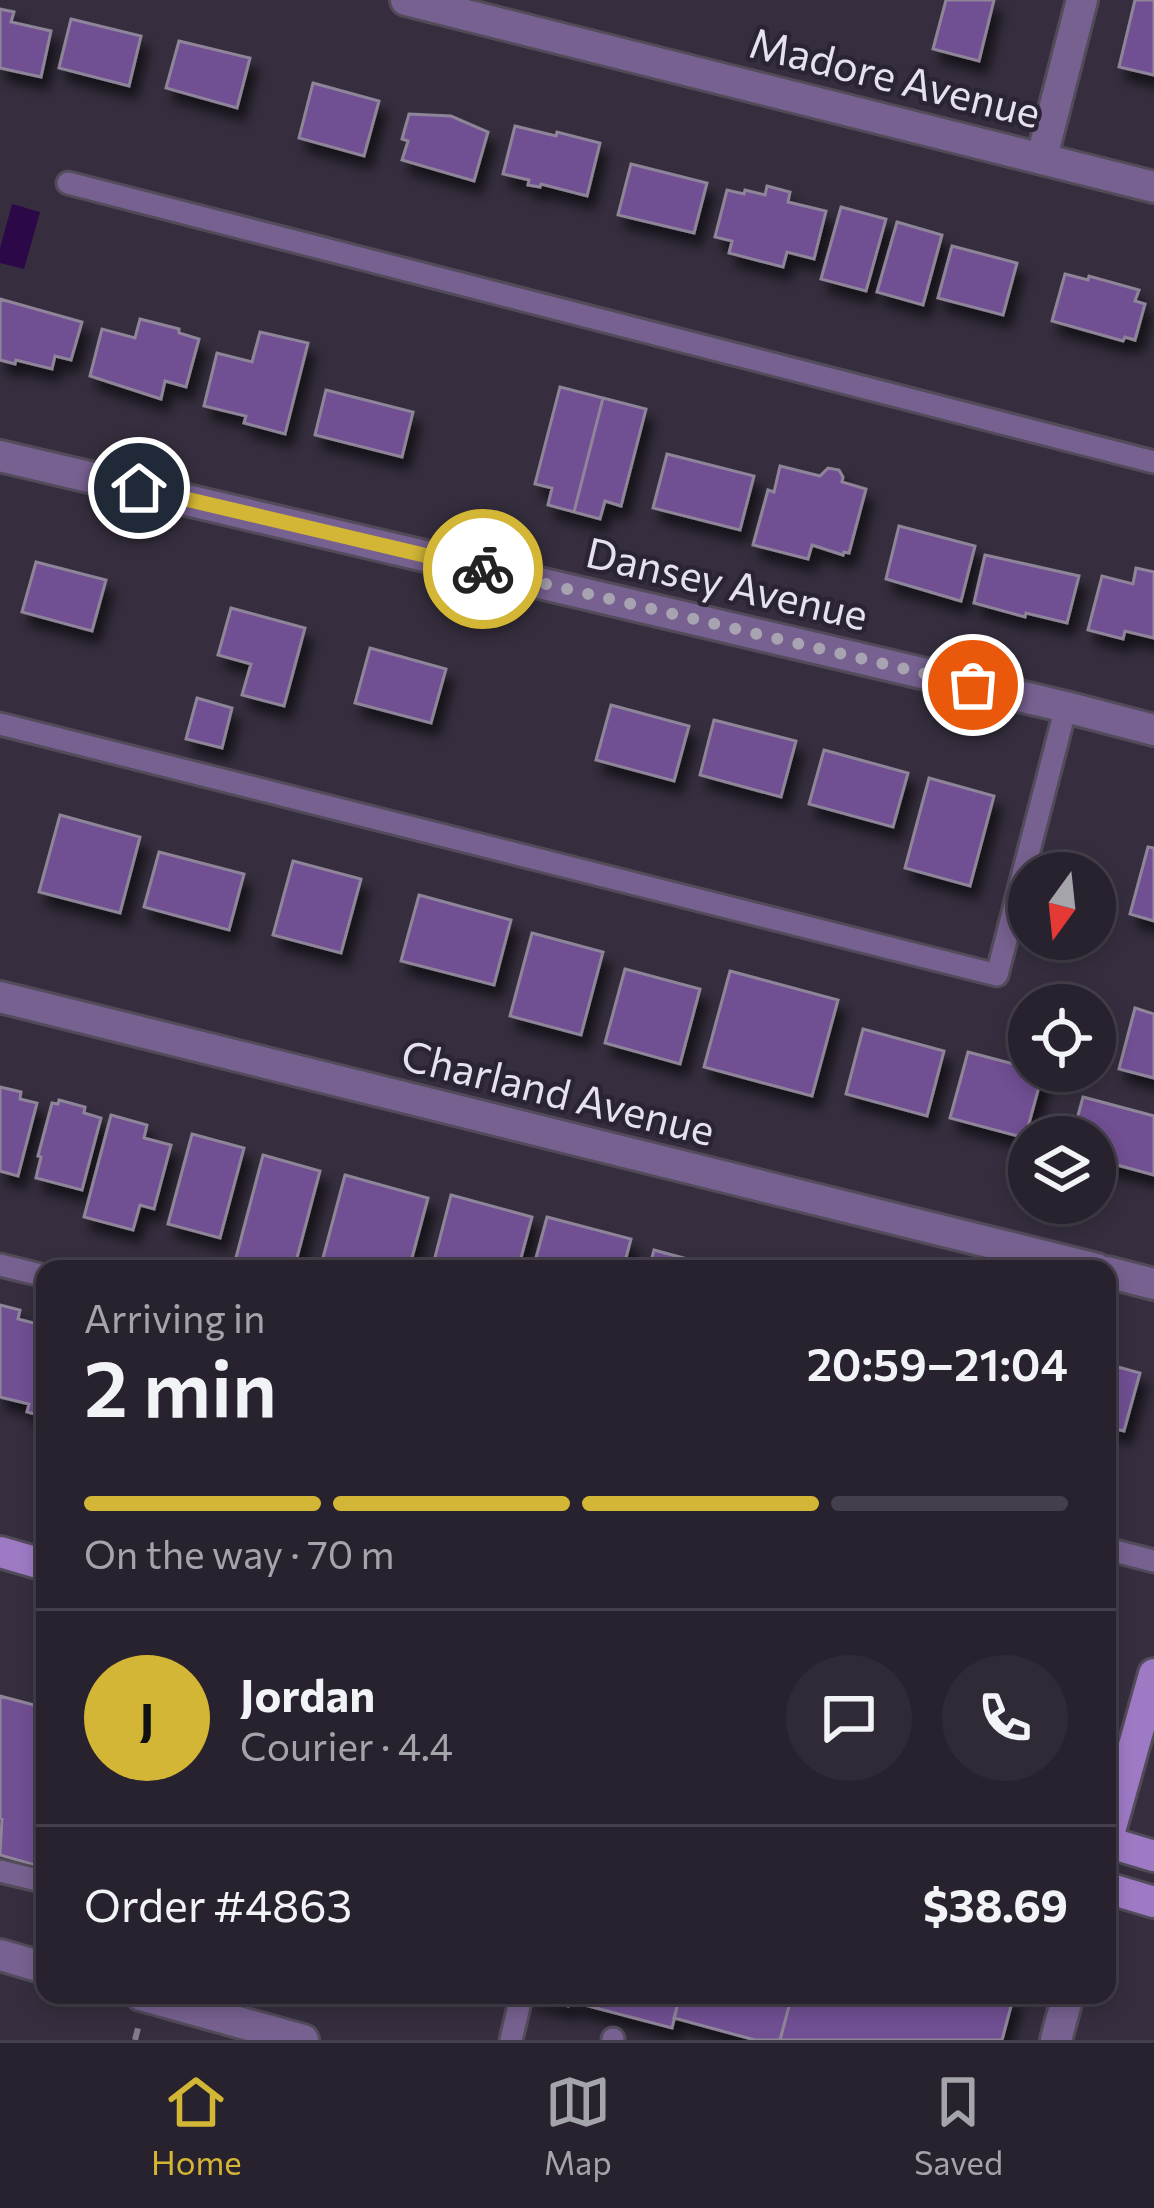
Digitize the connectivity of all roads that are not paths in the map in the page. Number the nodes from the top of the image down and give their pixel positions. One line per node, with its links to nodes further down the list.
1 (406, 0): 3 (street, Madore Avenue)
2 (1082, 0): 3 (street)
3 (1042, 157): 5 (street, Madore Avenue)
4 (68, 183): 7 (lane)
5 (1154, 187)
6 (0, 456): 8 (street, Dansey Avenue)
7 (1154, 462)
8 (1066, 706): 9 (lane); 10 (street, Dansey Avenue)
9 (0, 724)
10 (1154, 730)
11 (0, 997): 12 (street, Charland Avenue)
12 (1060, 1260)
13 (0, 1264): 14 (lane)
14 (36, 1274)
15 (1116, 1274): 16 (street)
16 (1154, 1284)
17 (1116, 1551): 19 (lane)
18 (0, 1552): 20 (main road)
19 (1154, 1561)
20 (36, 1562)
21 (1154, 1674): 22 (main road)
22 (1116, 1810)
23 (1116, 1845): 24 (main road)
24 (1154, 1856)
25 (0, 1871): 26 (lane)
26 (36, 1880)
27 (1116, 1891): 28 (main road)
28 (1154, 1902)
29 (0, 1955): 30 (street)
30 (36, 1965)
31 (173, 2004): 34 (street)
32 (1066, 2004): 36 (street)
33 (519, 2006): 35 (lane)
34 (302, 2040)
35 (511, 2040)
36 (1056, 2040)

